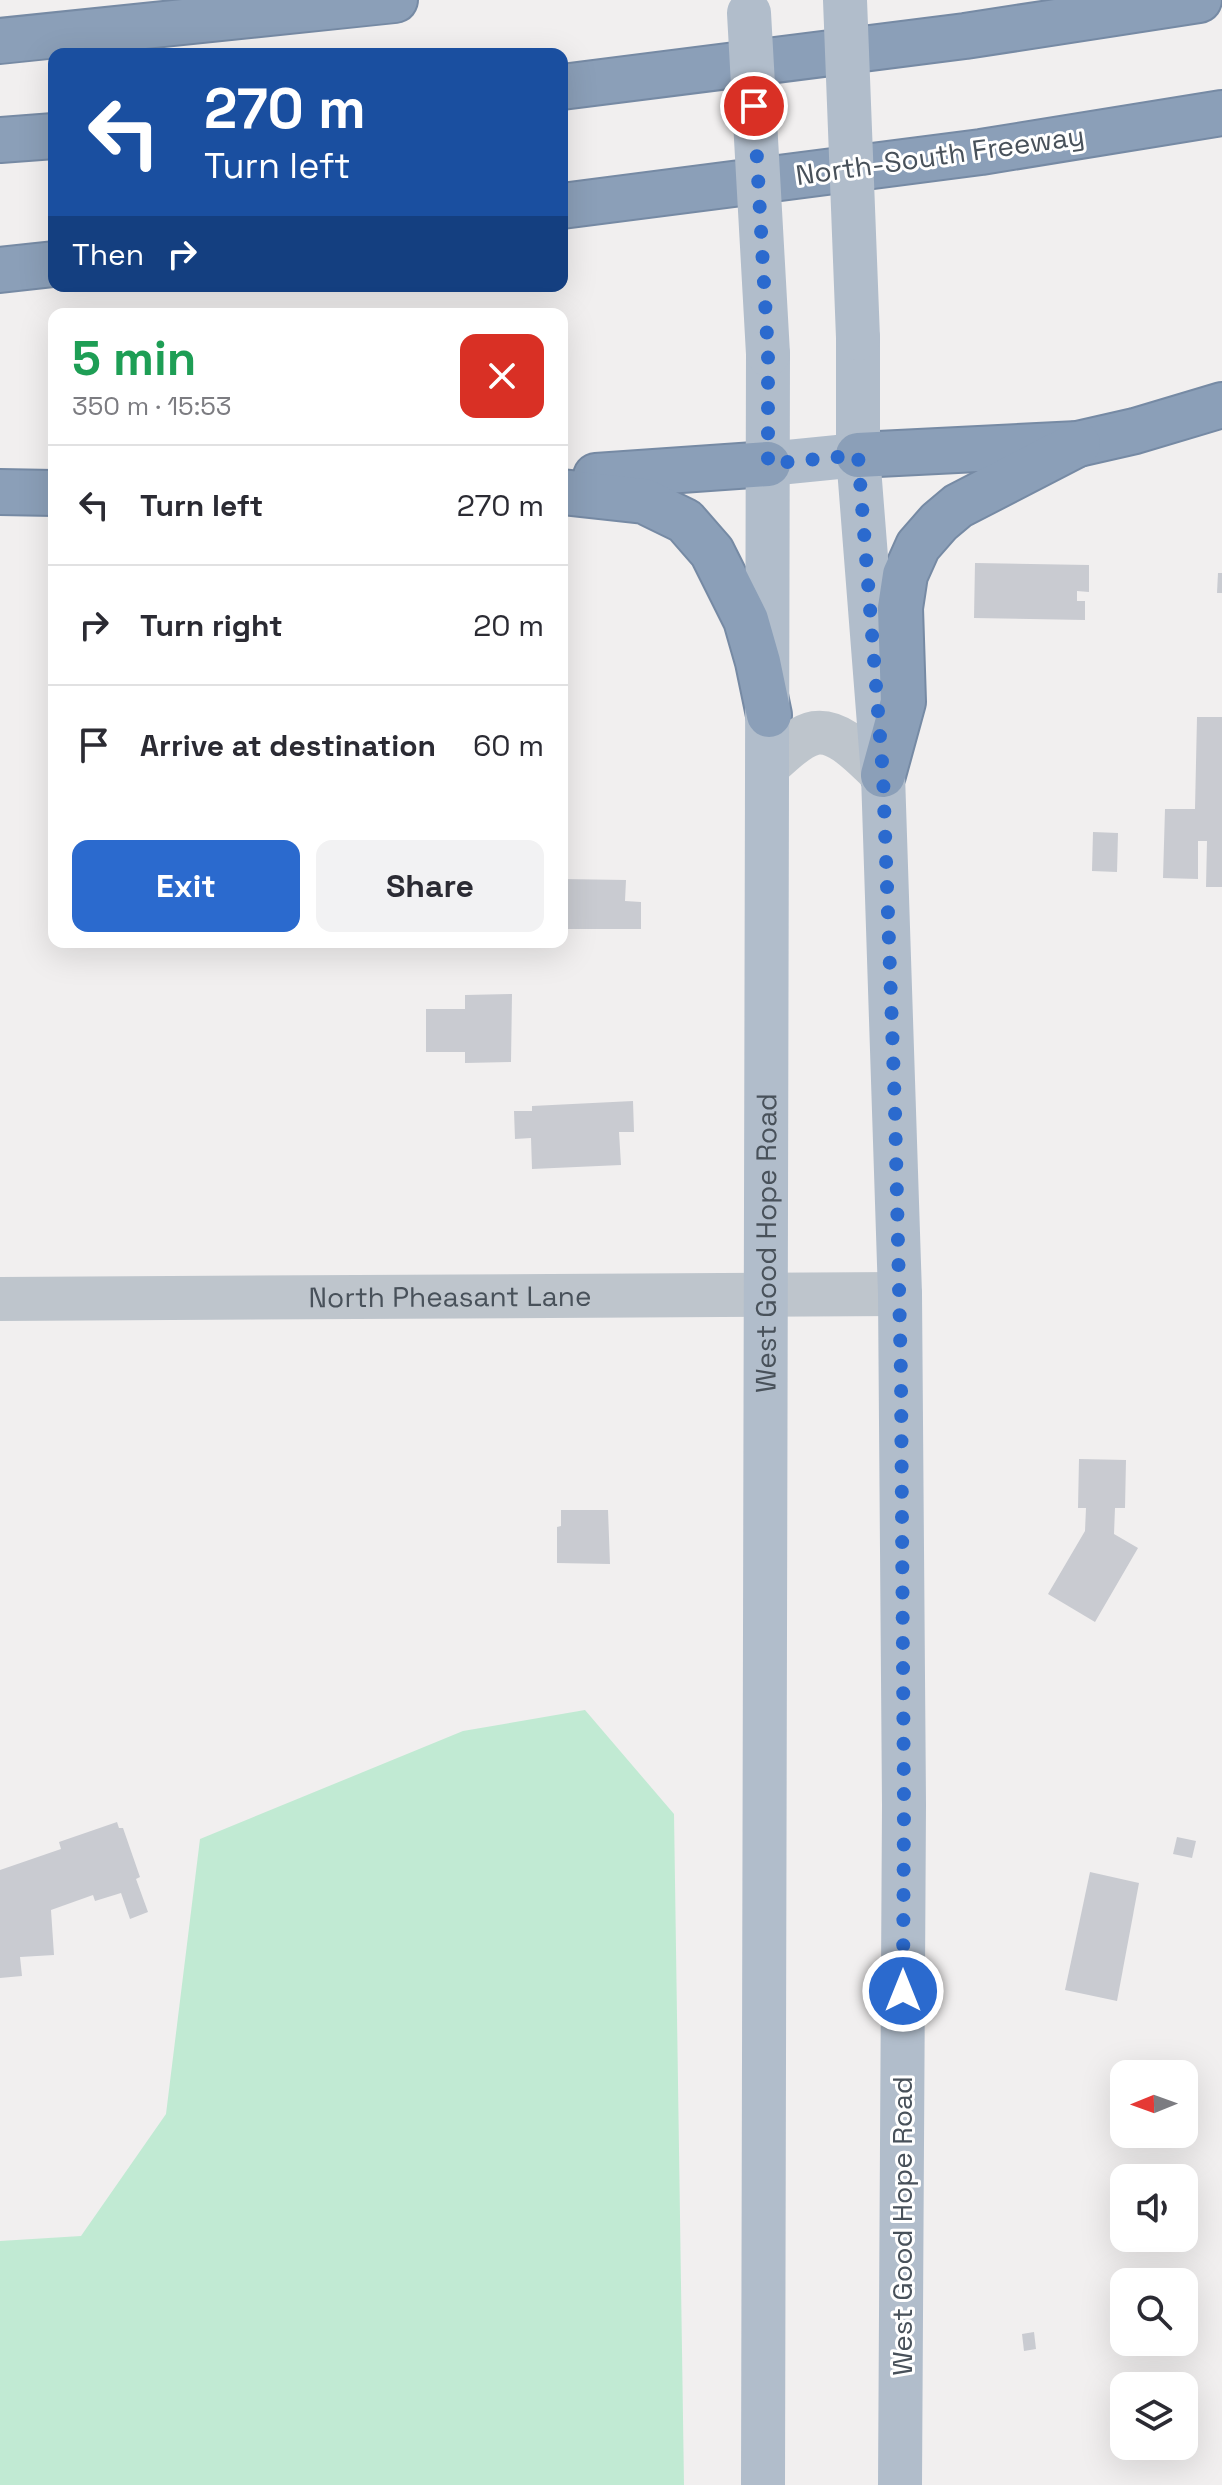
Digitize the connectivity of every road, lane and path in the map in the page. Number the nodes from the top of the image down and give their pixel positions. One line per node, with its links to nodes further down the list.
1 (395, 0): 5 (highway)
2 (845, 0): 15 (main road, West Good Hope Road, bridge)
3 (1199, 0): 6 (highway)
4 (749, 6): 16 (main road, West Good Hope Road, bridge)
5 (0, 41)
6 (568, 86)
7 (1222, 113): 10 (highway, North-South Freeway)
8 (48, 136): 9 (highway)
9 (0, 140)
10 (568, 205)
11 (48, 265): 12 (highway)
12 (0, 270)
13 (1222, 405): 14 (highway)
14 (1078, 444): 15 (highway); 23 (highway)
15 (858, 455): 16 (main road); 23 (main road, West Good Hope Road)
16 (768, 464): 17 (highway); 21 (main road, West Good Hope Road)
17 (568, 478)
18 (0, 492): 19 (highway)
19 (48, 493)
20 (568, 493): 21 (highway)
21 (769, 715): 22 (main road, West Good Hope Road)
22 (768, 766): 23 (street); 25 (main road, West Good Hope Road)
23 (883, 775): 24 (main road, West Good Hope Road)
24 (900, 1294): 25 (street, North Pheasant Lane); 28 (main road, West Good Hope Road)
25 (766, 1295): 26 (street, North Pheasant Lane); 27 (main road, West Good Hope Road)
26 (0, 1299)
27 (763, 2485)
28 (900, 2485)

